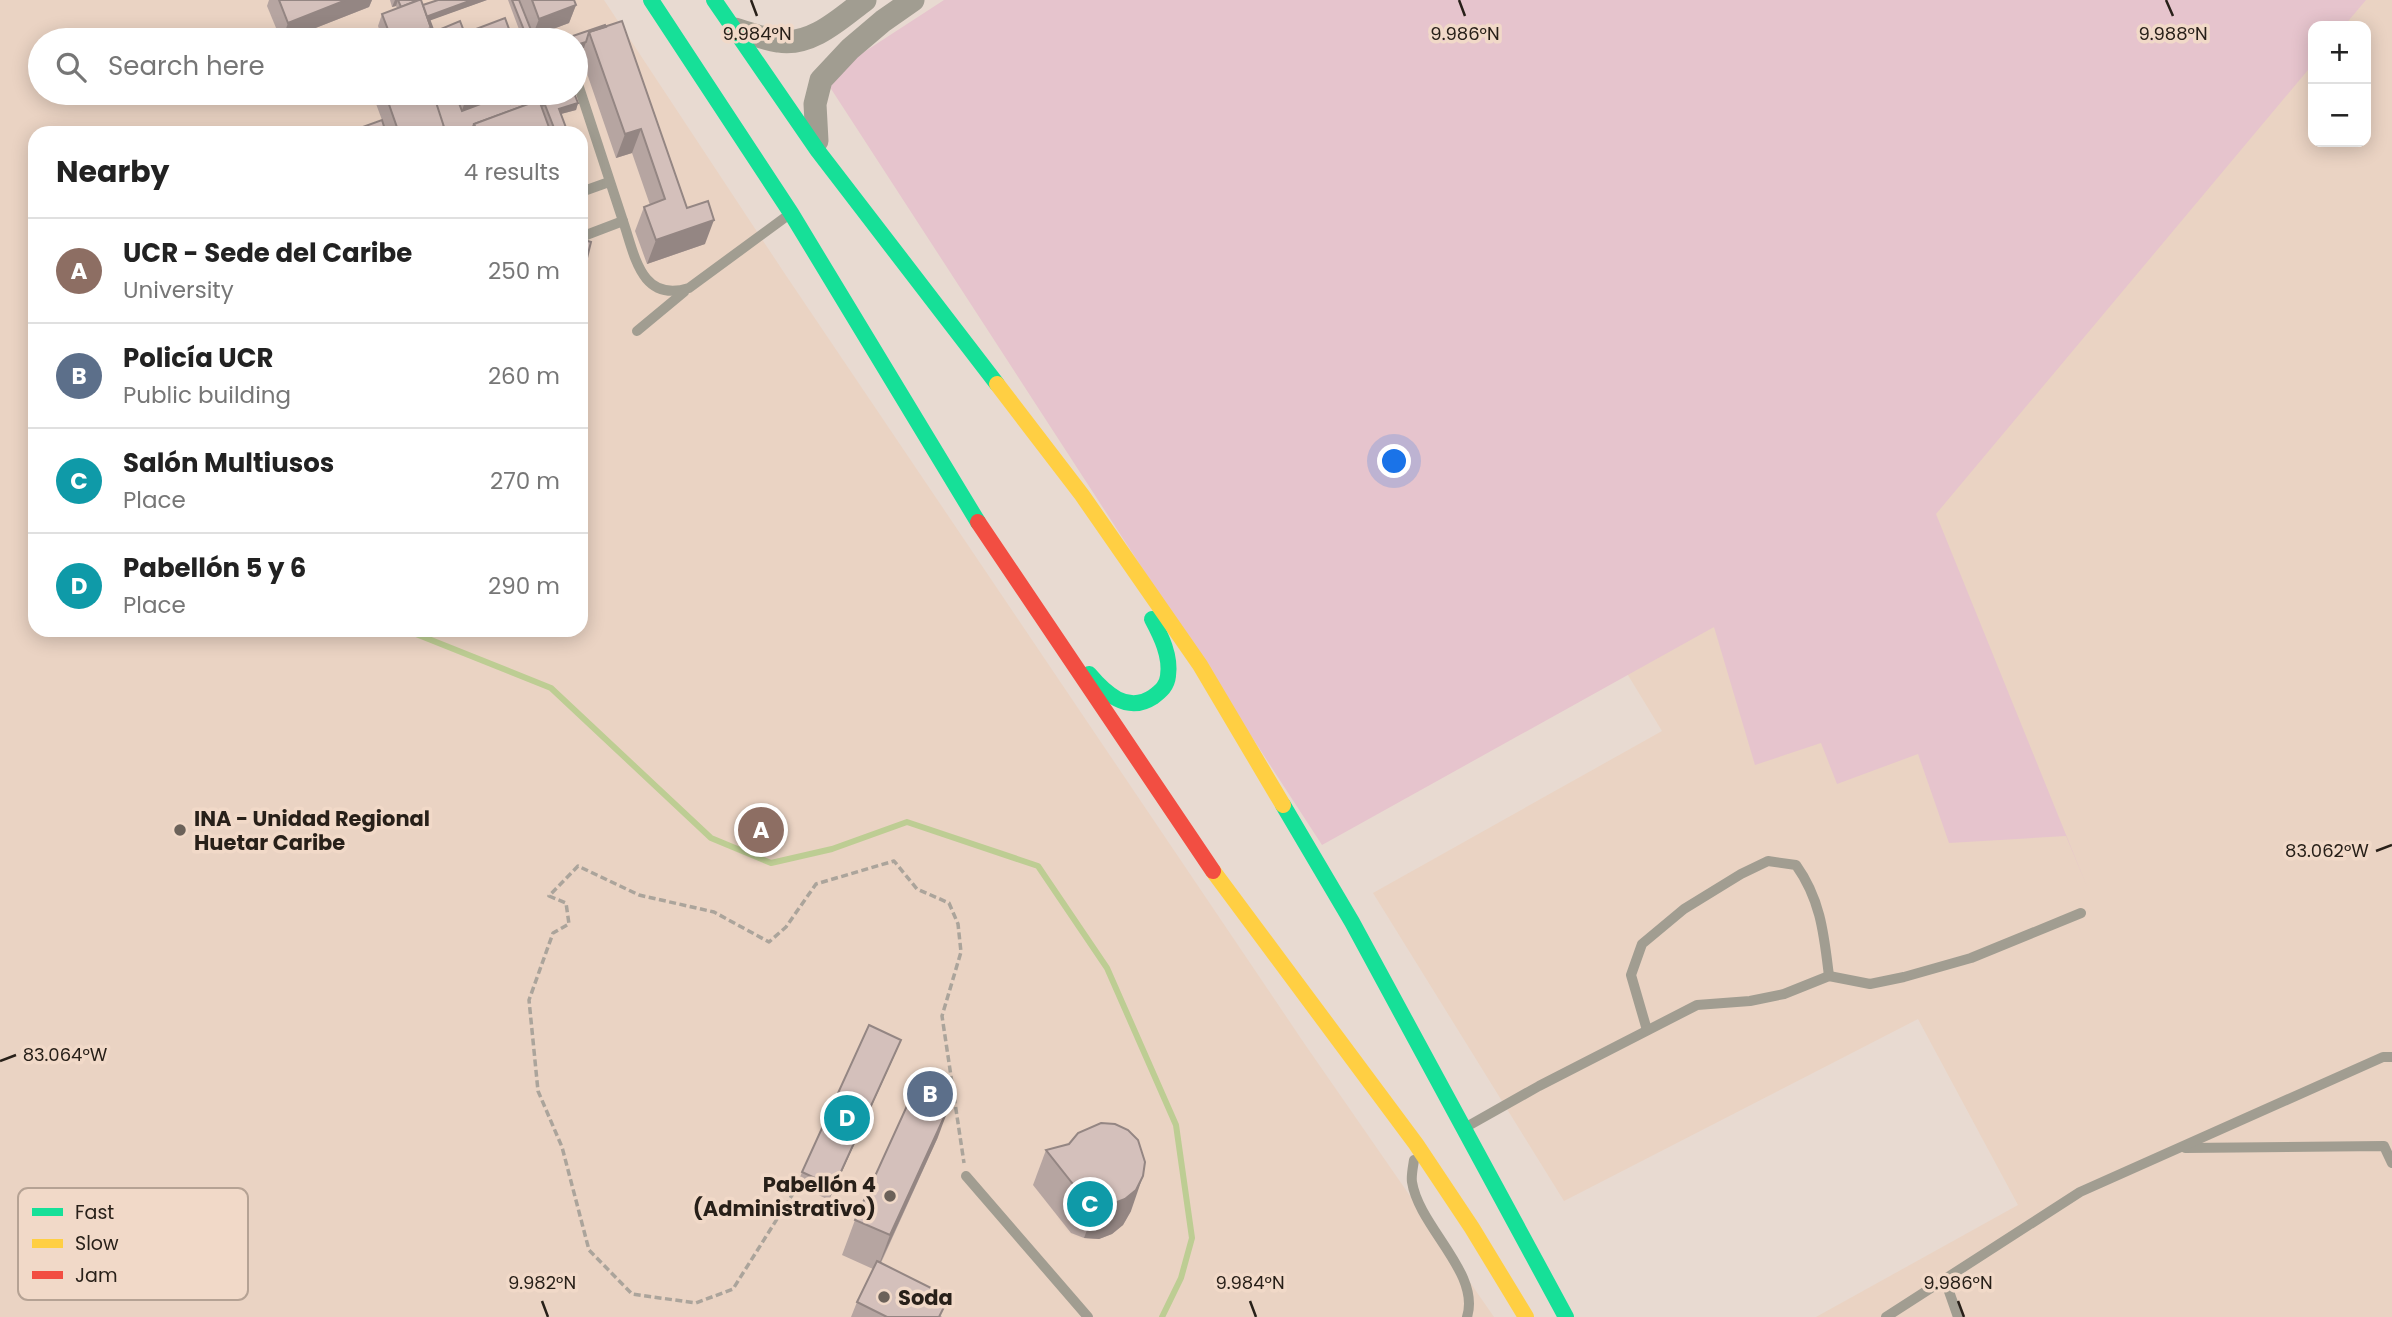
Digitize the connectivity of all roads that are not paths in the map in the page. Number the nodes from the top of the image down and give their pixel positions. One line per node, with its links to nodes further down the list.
1 (651, 0): 10 (highway)
2 (715, 0): 5 (highway)
3 (865, 0): 5 (street)
4 (913, 0): 7 (street)
5 (734, 28): 7 (highway)
6 (585, 105): 8 (lane)
7 (818, 151): 15 (highway)
8 (609, 182): 9 (lane); 11 (lane)
9 (588, 190)
10 (791, 213): 13 (lane); 16 (highway)
11 (623, 221): 12 (lane); 13 (lane)
12 (588, 234)
13 (689, 288): 14 (lane)
14 (637, 331)
15 (1082, 495): 16 (highway); 21 (highway)
16 (995, 550): 22 (highway)
17 (2081, 913): 18 (lane)
18 (1829, 976): 19 (lane); 19 (lane)
19 (1647, 1030): 21 (lane)
20 (2392, 1057): 23 (lane)
21 (1462, 1129): 30 (highway)
22 (1416, 1143): 28 (lane); 29 (highway)
23 (2179, 1148): 24 (lane); 26 (lane)
24 (2392, 1163)
25 (966, 1176): 27 (lane)
26 (1945, 1280): 31 (lane); 32 (lane)
27 (1087, 1317)
28 (1467, 1317)
29 (1526, 1317)
30 (1566, 1317)
31 (1886, 1317)
32 (1958, 1317)

